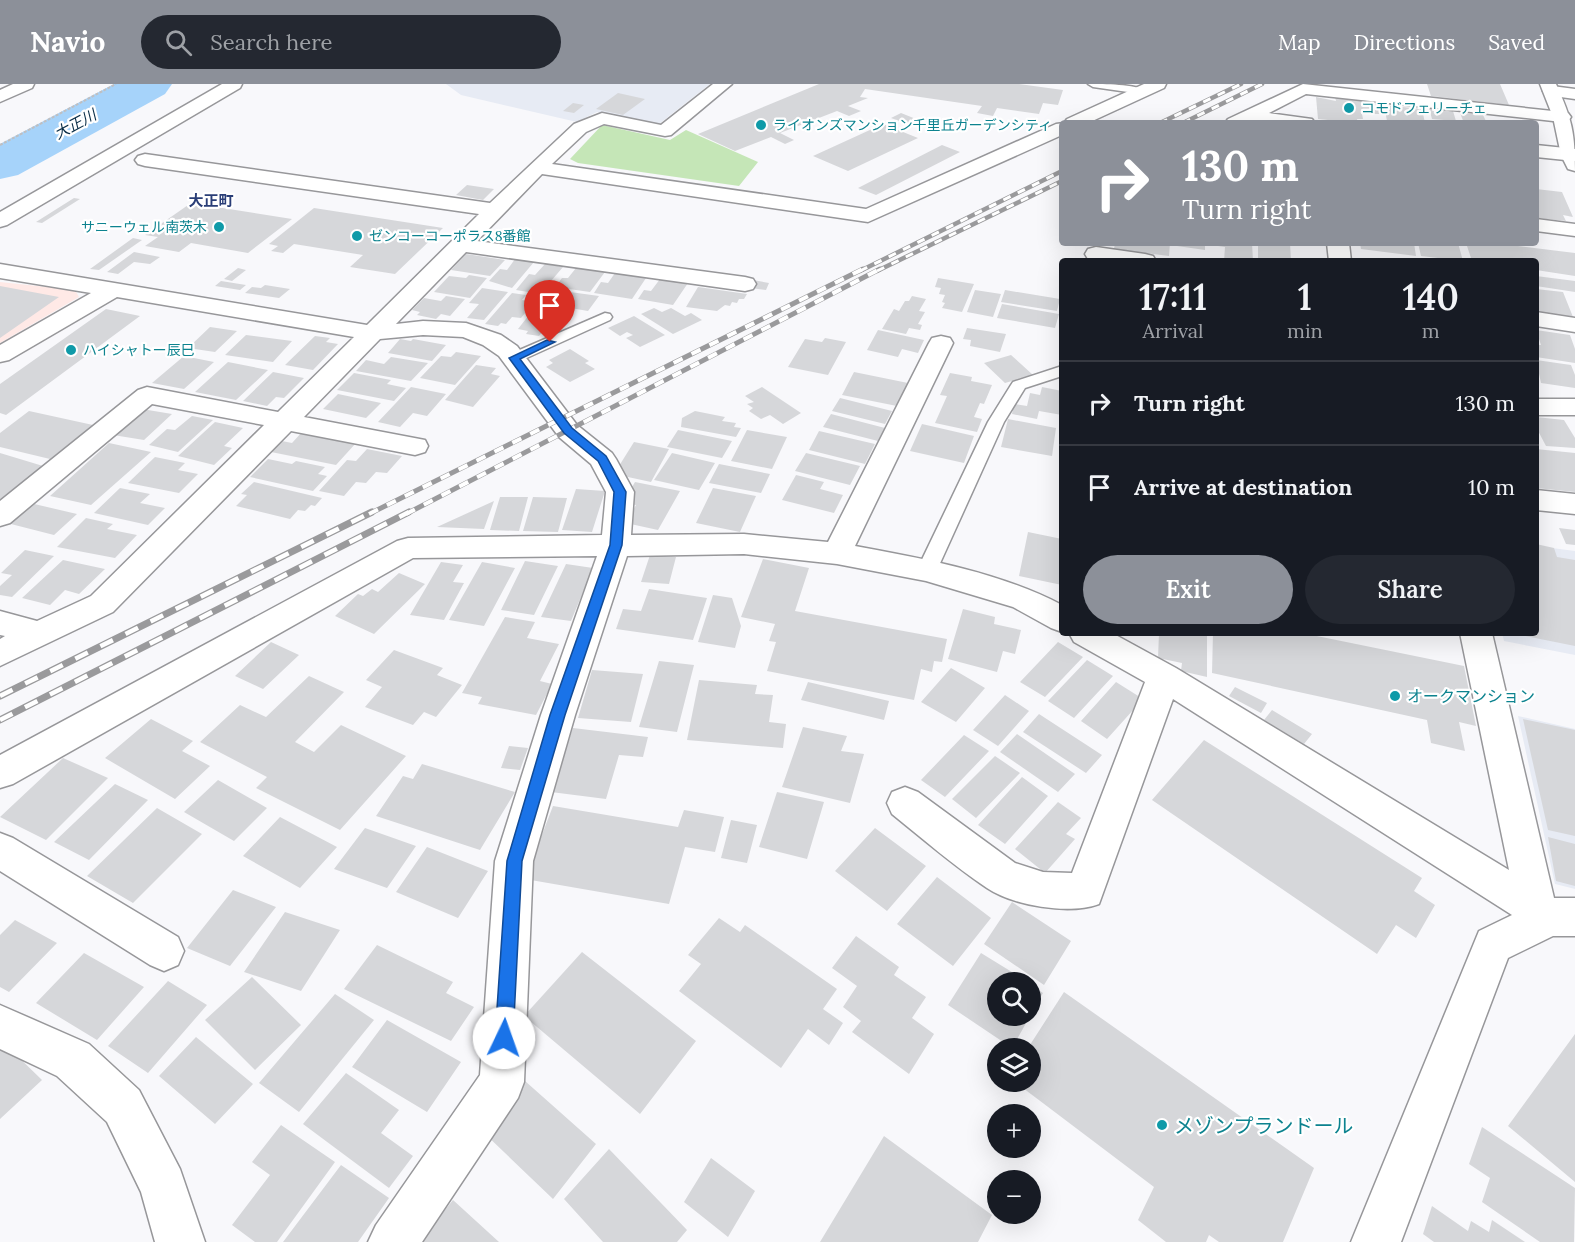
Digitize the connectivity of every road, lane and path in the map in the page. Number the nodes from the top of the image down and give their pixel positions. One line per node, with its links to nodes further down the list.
1 (26, 84): 9 (street)
2 (116, 84): 14 (path)
3 (234, 84): 20 (street)
4 (724, 84): 18 (street)
5 (1093, 84): 6 (lane)
6 (1150, 88): 11 (street)
7 (1550, 88): 8 (street); 10 (street)
8 (1575, 94)
9 (0, 97)
10 (1562, 117): 12 (street); 16 (street)
11 (1080, 120)
12 (1241, 120)
13 (1059, 129): 18 (street)
14 (0, 145)
15 (1539, 152): 16 (street)
16 (1573, 158)
17 (145, 160): 19 (street)
18 (537, 168): 19 (street)
19 (495, 210): 23 (street)
20 (0, 221)
21 (1539, 225): 22 (street)
22 (1575, 230)
23 (462, 245): 27 (street); 32 (street)
24 (1096, 253): 25 (street)
25 (1127, 258)
26 (0, 271): 28 (street)
27 (745, 284)
28 (113, 290): 32 (street); 34 (street)
29 (605, 317): 35 (lane)
30 (1539, 319): 31 (street)
31 (1575, 325)
32 (373, 333): 35 (street); 39 (street)
33 (941, 343): 45 (street)
34 (0, 356)
35 (514, 358): 44 (street)
36 (1059, 372): 46 (lane)
37 (1575, 407): 38 (street)
38 (1539, 408)
39 (284, 422): 40 (street); 43 (street); 49 (street)
40 (415, 446)
41 (1539, 500): 42 (street)
42 (1575, 504)
43 (0, 516)
44 (616, 545): 45 (street); 55 (street); 62 (street)
45 (837, 554): 46 (street)
46 (927, 570): 47 (street)
47 (1059, 618)
48 (0, 623): 49 (street)
49 (39, 634): 53 (street)
50 (1095, 636): 52 (street)
51 (1477, 636): 58 (street)
52 (1123, 644): 54 (street)
53 (0, 653)
54 (1164, 677): 56 (street); 58 (street)
55 (0, 773)
56 (905, 803)
57 (0, 850): 59 (street)
58 (1554, 914): 63 (street)
59 (164, 951)
60 (0, 1027): 61 (street)
61 (180, 1242)
62 (393, 1242)
63 (1376, 1242)

